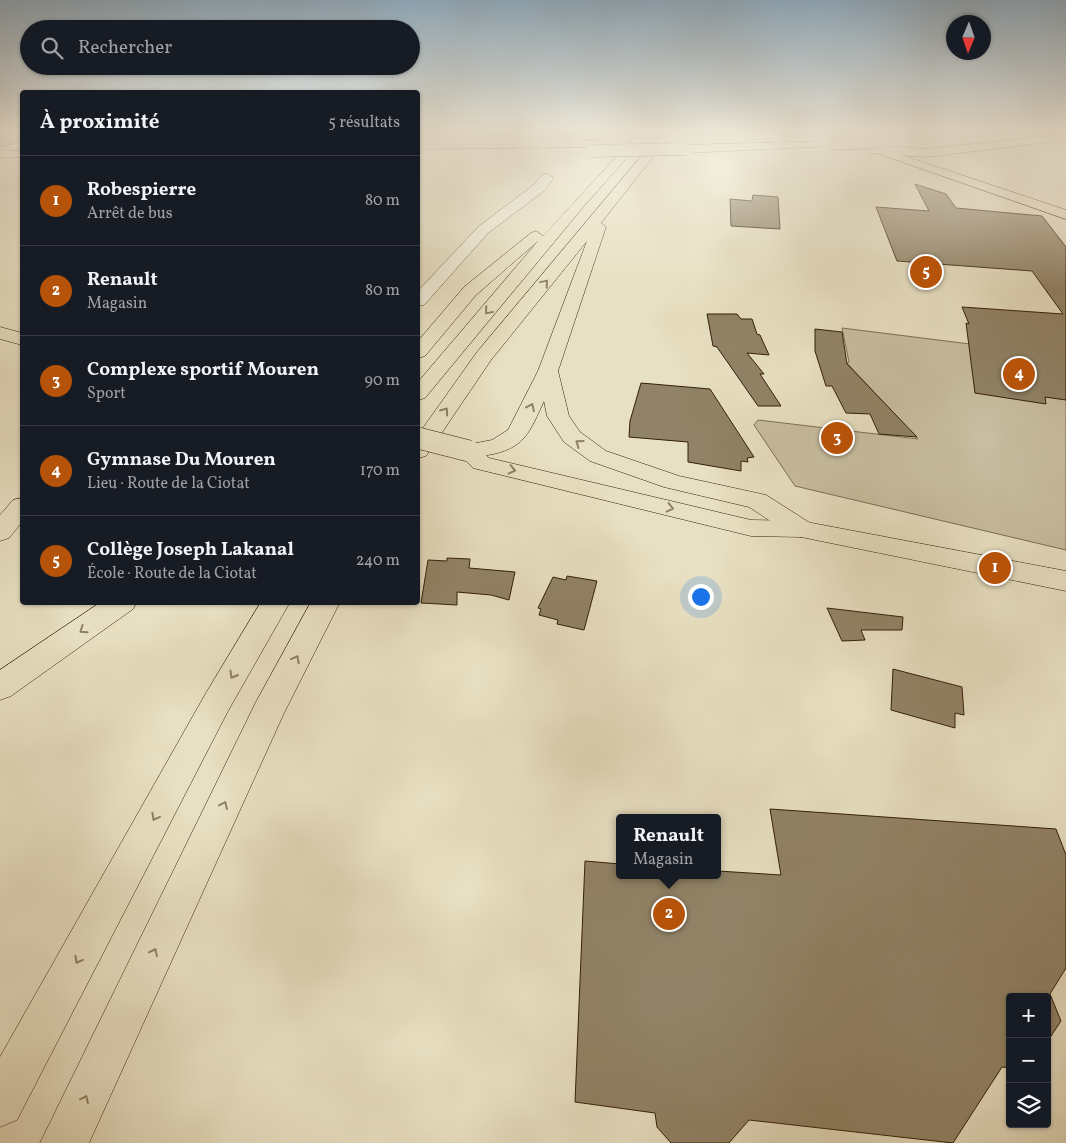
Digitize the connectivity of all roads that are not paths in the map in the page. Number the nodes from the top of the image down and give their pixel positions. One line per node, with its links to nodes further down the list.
1 (544, 182): 8 (street)
2 (599, 182): 5 (main road)
3 (627, 182): 6 (main road)
4 (971, 182): 7 (main road)
5 (576, 207): 9 (main road); 15 (main road, one-way to 15)
6 (606, 209): 14 (main road); 17 (main road, one-way to 6)
7 (1066, 215)
8 (420, 299)
9 (461, 300): 10 (main road); 13 (main road)
10 (426, 318)
11 (0, 333): 12 (main road)
12 (20, 338)
13 (420, 350)
14 (548, 371): 18 (main road, one-way to 14); 22 (main road, one-way to 14)
15 (420, 392)
16 (420, 439): 18 (main road, bridge)
17 (420, 448)
18 (469, 451): 22 (main road)
19 (20, 488): 21 (main road)
20 (20, 508): 23 (main road)
21 (0, 511)
22 (801, 530): 24 (main road)
23 (0, 532)
24 (1066, 581)
25 (119, 605): 28 (main road, one-way to 28)
26 (274, 605): 29 (main road, one-way to 29)
27 (324, 605): 30 (main road, one-way to 27)
28 (0, 687)
29 (0, 1103)
30 (64, 1143)

